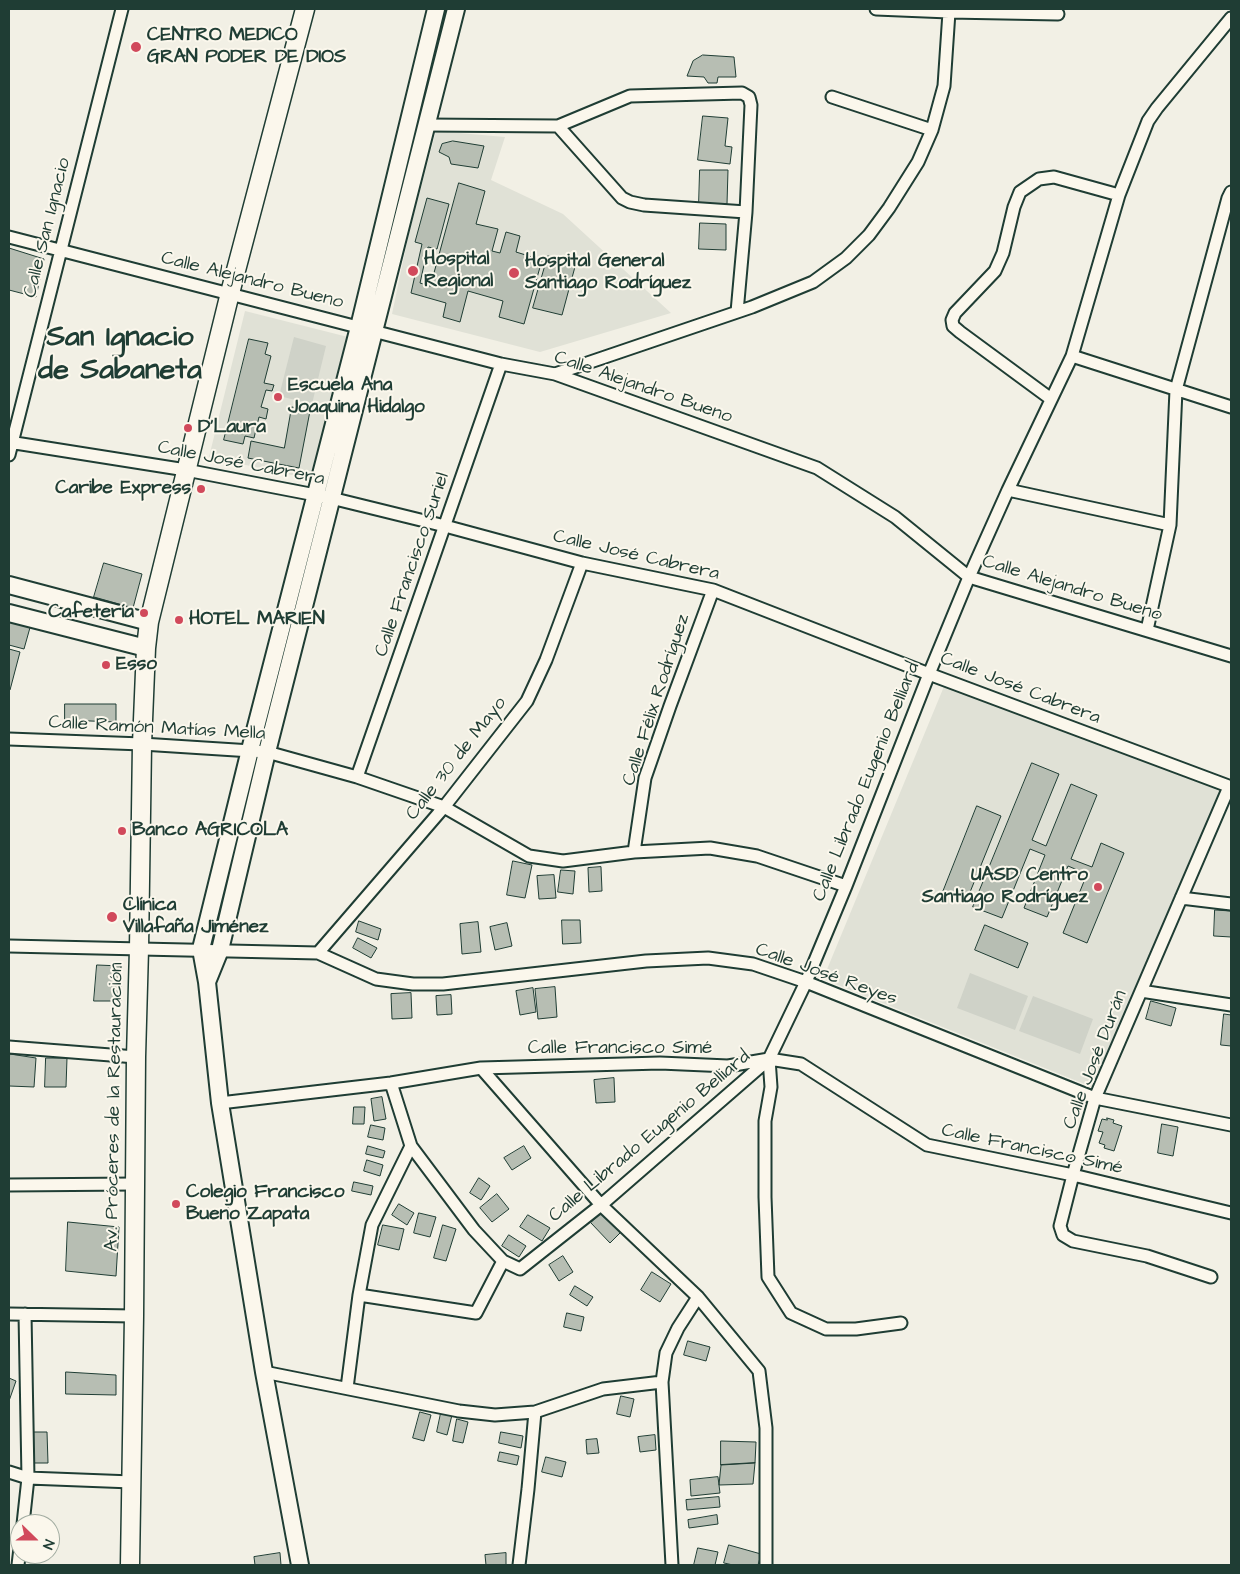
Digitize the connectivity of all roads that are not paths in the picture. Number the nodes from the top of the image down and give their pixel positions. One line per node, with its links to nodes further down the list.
1 (122, 9): 18 (street, Calle San Ignacio)
2 (305, 9): 19 (main road, Av. Próceres de la Restauración)
3 (436, 9): 21 (main road)
4 (456, 9): 11 (main road)
5 (876, 9): 6 (street)
6 (949, 12): 7 (street); 13 (street)
7 (1058, 14)
8 (1231, 18): 9 (street, Calle Librado Eugenio Belliard)
9 (1227, 33): 15 (street, Calle Librado Eugenio Belliard)
10 (832, 97): 13 (street)
11 (425, 125): 12 (street); 21 (main road)
12 (558, 126): 16 (street); 16 (street)
13 (932, 130): 20 (street)
14 (1231, 192): 25 (street)
15 (1119, 195): 22 (street, Calle Librado Eugenio Belliard); 26 (street)
16 (746, 212): 20 (street)
17 (9, 237): 18 (street, Calle Alejandro Bueno)
18 (60, 250): 19 (street, Calle Alejandro Bueno); 28 (street, Calle San Ignacio)
19 (230, 294): 21 (street, Calle Alejandro Bueno); 30 (main road, Av. Próceres de la Restauración)
20 (737, 312): 24 (street)
21 (366, 328): 23 (street, Calle Alejandro Bueno); 32 (main road)
22 (1072, 356): 25 (street); 26 (street, Calle Librado Eugenio Belliard)
23 (501, 364): 24 (street, Calle Alejandro Bueno); 34 (street, Calle Francisco Suriel)
24 (555, 374): 36 (street, Calle Alejandro Bueno)
25 (1176, 390): 27 (street); 33 (street)
26 (1051, 399): 31 (street, Calle Librado Eugenio Belliard)
27 (1231, 407)
28 (10, 443): 29 (street, Calle San Ignacio); 30 (street, Calle José Cabrera)
29 (9, 455)
30 (186, 470): 32 (street, Calle José Cabrera); 40 (main road, Av. Próceres de la Restauración)
31 (1008, 490): 33 (street); 36 (street, Calle Librado Eugenio Belliard)
32 (324, 497): 34 (street, Calle José Cabrera); 47 (main road); 48 (main road)
33 (1170, 525): 41 (street)
34 (445, 526): 35 (street, Calle José Cabrera); 49 (street, Calle Francisco Suriel)
35 (582, 562): 38 (street, Calle José Cabrera); 51 (street, Calle 30 de Mayo)
36 (969, 577): 41 (street, Calle Alejandro Bueno); 44 (street, Calle Librado Eugenio Belliard)
37 (9, 585): 40 (main road)
38 (713, 590): 44 (street, Calle José Cabrera); 52 (street, Calle Félix Rodríguez)
39 (9, 613): 42 (main road)
40 (149, 622): 42 (main road, Av. Próceres de la Restauración)
41 (1147, 630): 43 (street, Calle Alejandro Bueno)
42 (146, 648): 46 (main road, Av. Próceres de la Restauración)
43 (1231, 656)
44 (929, 674): 50 (street, Calle José Cabrera); 53 (street, Calle Librado Eugenio Belliard)
45 (9, 739): 46 (street, Calle Ramón Matías Mella)
46 (142, 744): 47 (street, Calle Ramón Matías Mella); 57 (main road, Av. Próceres de la Restauración)
47 (250, 750): 48 (street, Calle Ramón Matías Mella); 58 (main road)
48 (267, 752): 49 (street, Calle Ramón Matías Mella); 59 (main road)
49 (357, 777): 51 (street, Calle Ramón Matías Mella)
50 (1230, 787): 54 (street, Calle José Durán)
51 (444, 807): 52 (street, Calle Ramón Matías Mella); 60 (street, Calle 30 de Mayo)
52 (634, 852): 53 (street, Calle Ramón Matías Mella)
53 (846, 886): 62 (street, Calle Librado Eugenio Belliard)
54 (1181, 898): 55 (street); 63 (street, Calle José Durán)
55 (1231, 904)
56 (9, 946): 57 (street, Calle José Reyes)
57 (139, 949): 58 (street, Calle José Reyes); 66 (main road, Av. Próceres de la Restauración)
58 (201, 949): 59 (street, Calle José Reyes); 61 (main road)
59 (220, 950): 60 (street, Calle José Reyes); 61 (main road)
60 (318, 953): 62 (street, Calle José Reyes)
61 (207, 982): 71 (main road)
62 (806, 982): 67 (street, Calle Librado Eugenio Belliard); 70 (street, Calle José Reyes)
63 (1141, 991): 64 (street); 70 (street, Calle José Durán)
64 (1231, 1005)
65 (9, 1047): 66 (street)
66 (136, 1057): 75 (main road, Av. Próceres de la Restauración)
67 (769, 1059): 68 (street, Calle Francisco Simé); 74 (street, Calle Francisco Simé); 77 (street, Calle Librado Eugenio Belliard); 86 (street)
68 (481, 1068): 69 (street, Calle Francisco Simé); 77 (street)
69 (391, 1082): 71 (street, Calle Francisco Simé); 73 (street)
70 (1095, 1098): 72 (street, Calle José Reyes); 74 (street, Calle José Durán)
71 (220, 1103): 87 (main road)
72 (1231, 1124)
73 (411, 1146): 79 (street); 81 (street)
74 (1072, 1175): 78 (street, Calle Francisco Simé); 80 (street, Calle José Durán)
75 (135, 1184): 76 (street); 85 (main road, Av. Próceres de la Restauración)
76 (9, 1185)
77 (601, 1204): 79 (street, Calle Librado Eugenio Belliard); 82 (street)
78 (1231, 1213)
79 (503, 1261): 81 (street)
80 (1211, 1277)
81 (359, 1295): 89 (street)
82 (698, 1296): 88 (street); 99 (street)
83 (9, 1314): 84 (street)
84 (25, 1314): 85 (street); 92 (street)
85 (134, 1316): 93 (main road, Av. Próceres de la Restauración)
86 (901, 1323)
87 (264, 1372): 89 (street); 96 (main road)
88 (662, 1382): 90 (street); 98 (street)
89 (346, 1388): 90 (street)
90 (535, 1412): 97 (street)
91 (9, 1472): 92 (street)
92 (28, 1478): 93 (street); 94 (street)
93 (132, 1482): 95 (main road, Av. Próceres de la Restauración)
94 (24, 1514)
95 (130, 1565)
96 (300, 1565)
97 (519, 1565)
98 (672, 1565)
99 (766, 1565)

